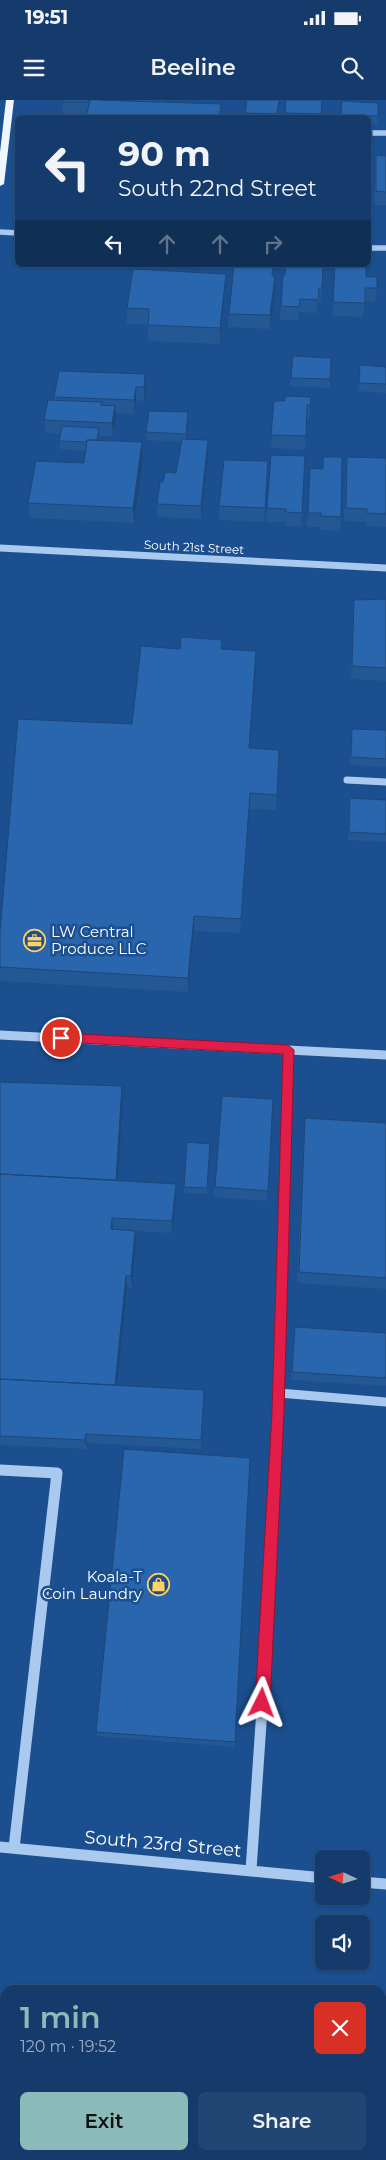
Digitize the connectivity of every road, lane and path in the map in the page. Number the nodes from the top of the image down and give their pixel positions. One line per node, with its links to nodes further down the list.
1 (10, 100): 4 (main road)
2 (371, 132): 3 (street)
3 (386, 133)
4 (0, 184)
5 (0, 232): 6 (street)
6 (15, 234)
7 (371, 248): 8 (street)
8 (386, 248)
9 (0, 548): 10 (street, South 21st Street)
10 (386, 568)
11 (347, 780): 12 (street)
12 (386, 782)
13 (0, 1035): 14 (street)
14 (288, 1050): 15 (street); 16 (street)
15 (386, 1054)
16 (279, 1393): 17 (street); 21 (street)
17 (386, 1402)
18 (0, 1470): 20 (street)
19 (0, 1847): 20 (street, South 23rd Street)
20 (14, 1848): 21 (street, South 23rd Street)
21 (251, 1870): 22 (street, South 23rd Street)
22 (315, 1877)
23 (370, 1883): 24 (street)
24 (386, 1884)

